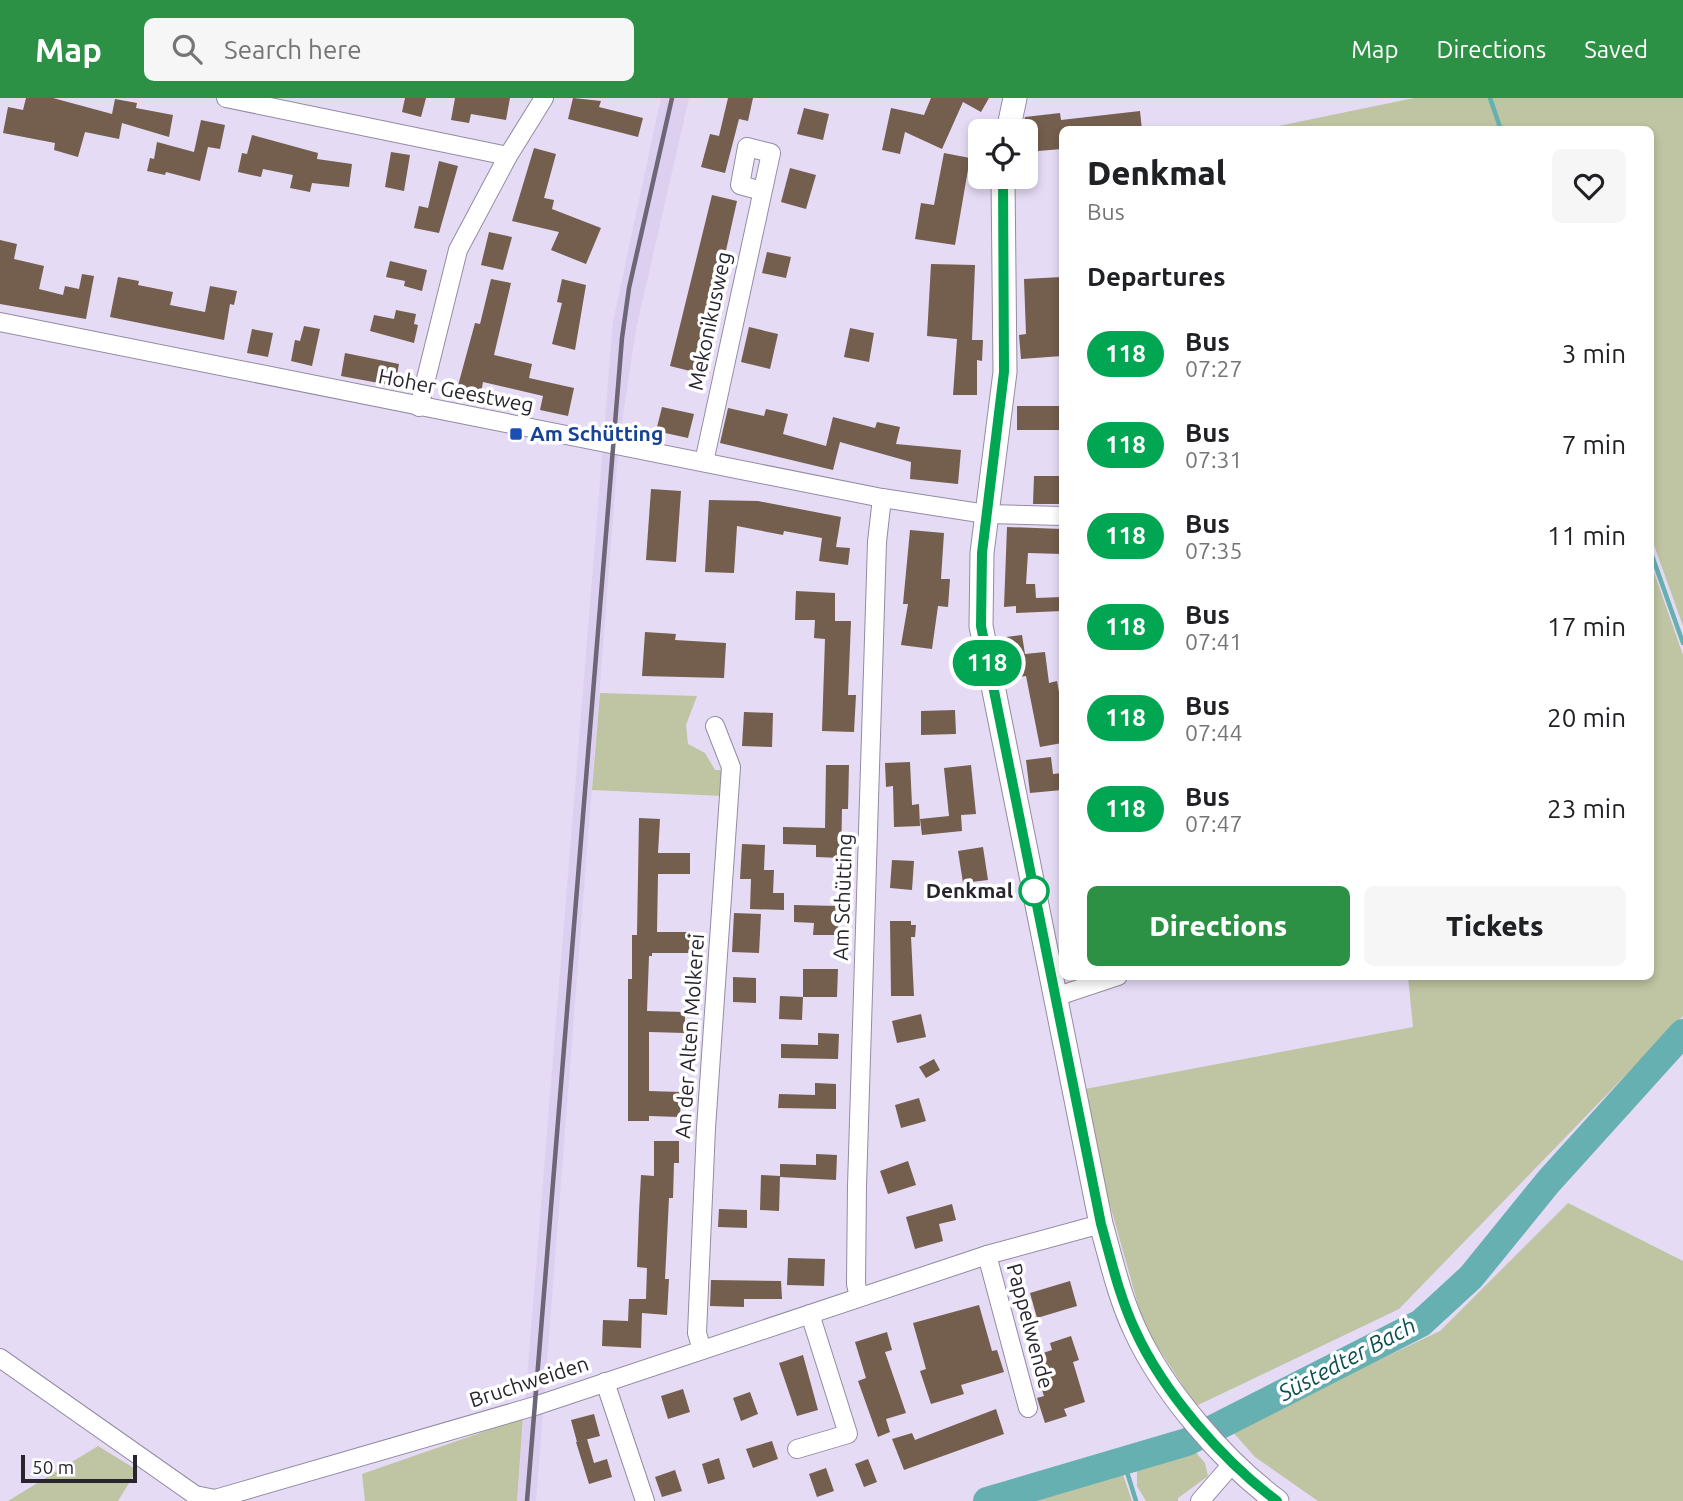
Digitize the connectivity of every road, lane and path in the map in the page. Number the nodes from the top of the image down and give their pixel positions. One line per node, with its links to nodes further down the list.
1 (226, 98): 5 (street)
2 (544, 98): 5 (street)
3 (1015, 98): 4 (street)
4 (1011, 119)
5 (508, 156): 9 (street)
6 (1003, 189): 12 (street)
7 (762, 191): 10 (street, Mekonikusweg)
8 (0, 322): 9 (street, Hoher Geestweg)
9 (419, 407): 10 (street, Hoher Geestweg)
10 (704, 462): 11 (street, Hoher Geestweg)
11 (882, 498): 12 (street, Hoher Geestweg); 19 (street, Am Schütting)
12 (986, 514): 13 (street, Hoher Geestweg); 16 (street)
13 (1059, 516)
14 (715, 726): 21 (street, An der Alten Molkerei)
15 (1106, 980): 16 (street)
16 (1055, 997): 17 (street)
17 (1101, 1224): 18 (street, Bruchweiden); 26 (street)
18 (987, 1255): 19 (street, Bruchweiden); 24 (street, Pappelwende)
19 (859, 1297): 20 (street, Bruchweiden)
20 (810, 1314): 21 (street, Bruchweiden); 25 (street)
21 (702, 1350): 23 (street, Bruchweiden)
22 (0, 1358): 23 (street, Bruchweiden)
23 (605, 1382): 27 (street)
24 (1028, 1408)
25 (797, 1449)
26 (1229, 1459): 28 (street); 29 (street)
27 (645, 1501)
28 (1200, 1501)
29 (1277, 1501)

